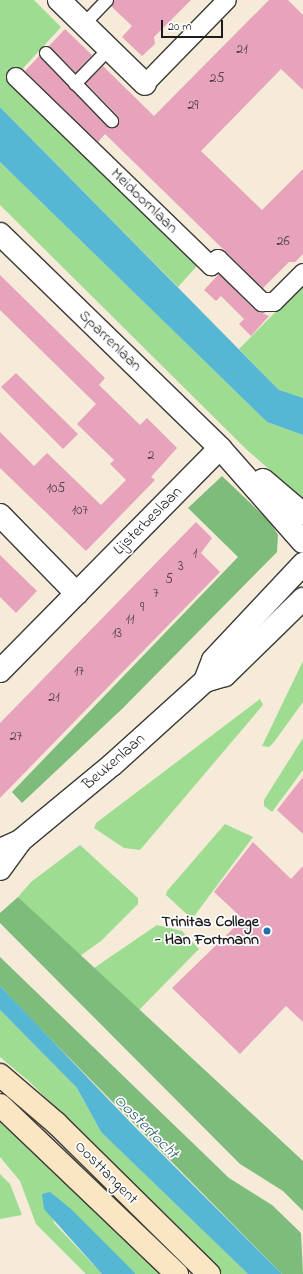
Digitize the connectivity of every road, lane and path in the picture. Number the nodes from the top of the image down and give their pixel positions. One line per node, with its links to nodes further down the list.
1 (59, 0): 4 (street)
2 (108, 0): 4 (lane)
3 (227, 0): 9 (street)
4 (84, 24): 5 (street)
5 (108, 50): 8 (lane); 9 (street)
6 (46, 53): 8 (lane)
7 (16, 77): 12 (street, Meidoornlaan)
8 (75, 84): 10 (lane)
9 (145, 84)
10 (112, 121)
11 (0, 234): 13 (street, Sparrenlaan)
12 (303, 273)
13 (220, 448): 14 (street, Sparrenlaan); 16 (street, Sparrenlaan); 18 (street, Lijsterbeslaan)
14 (303, 514)
15 (0, 515): 18 (street)
16 (303, 542)
17 (303, 564): 21 (street, Beukenlaan)
18 (77, 594): 20 (street, Lijsterbeslaan)
19 (303, 599): 21 (street, Beukenlaan)
20 (0, 671)
21 (205, 681): 22 (street, Beukenlaan)
22 (20, 841): 23 (street, Beukenlaan); 24 (street, Beukenlaan)
23 (0, 850)
24 (0, 869)
25 (0, 1075): 28 (main road, Oosttangent)
26 (0, 1105): 27 (main road, Oosttangent)
27 (177, 1274)
28 (209, 1274)

